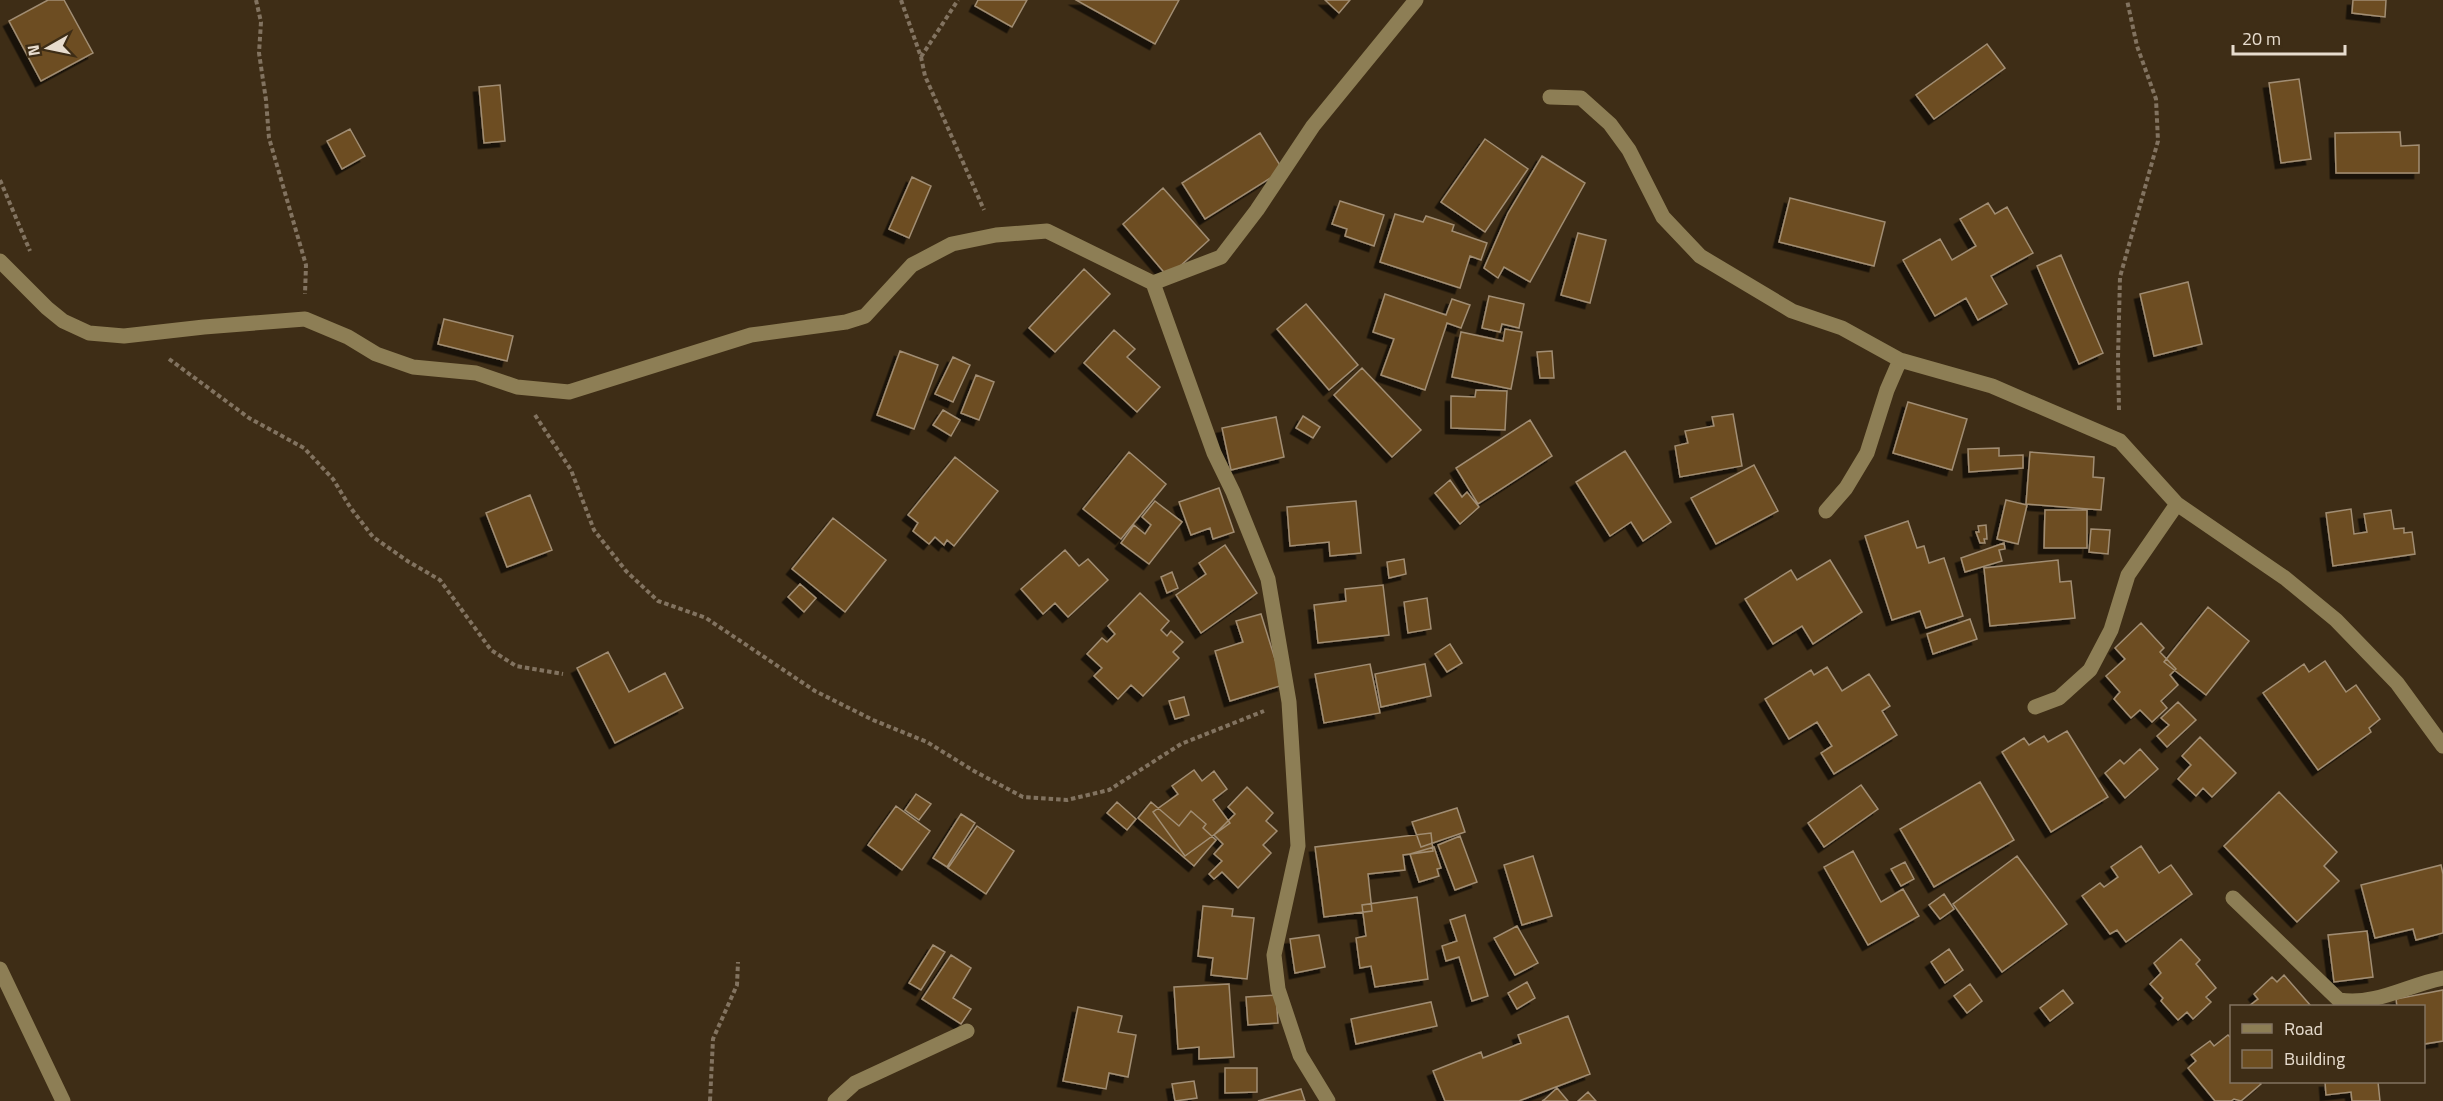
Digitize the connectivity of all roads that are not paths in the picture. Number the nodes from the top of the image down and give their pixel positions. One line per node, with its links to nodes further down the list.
1 (1416, 0): 4 (street)
2 (1550, 97): 5 (street)
3 (0, 261): 4 (street)
4 (1153, 284): 16 (street)
5 (1900, 360): 6 (street); 7 (street)
6 (2177, 504): 8 (street); 9 (street)
7 (1826, 511)
8 (2035, 707)
9 (2443, 746)
10 (2233, 898): 12 (street)
11 (0, 969): 14 (street)
12 (2443, 978)
13 (967, 1031): 15 (street)
14 (63, 1101)
15 (835, 1101)
16 (1328, 1101)

